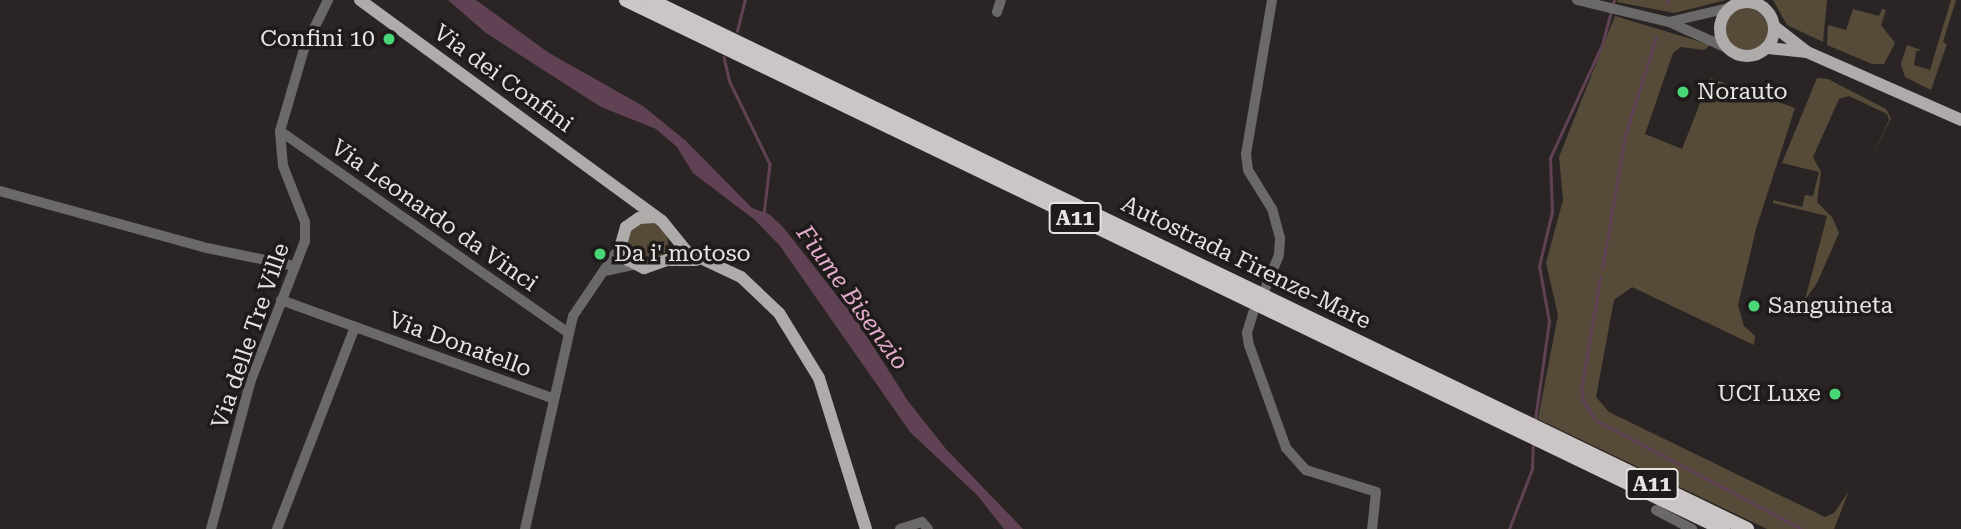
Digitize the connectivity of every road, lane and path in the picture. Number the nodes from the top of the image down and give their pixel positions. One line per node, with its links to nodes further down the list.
1 (328, 0): 18 (street, Via delle Tre Ville)
2 (360, 0): 20 (main road, Via dei Confini)
3 (626, 0): 36 (highway, Autostrada Firenze-Mare / A11)
4 (650, 0): 36 (highway, Autostrada Firenze-Mare / A11)
5 (1001, 0): 11 (street)
6 (1272, 0): 30 (street)
7 (1577, 0): 12 (street)
8 (1743, 1): 9 (main road); 10 (main road)
9 (1768, 5): 13 (main road)
10 (1729, 8): 12 (street); 14 (main road)
11 (998, 12)
12 (1669, 22): 14 (street)
13 (1775, 27): 15 (main road); 16 (main road)
14 (1727, 48): 15 (main road)
15 (1768, 48): 16 (main road)
16 (1807, 52): 17 (main road)
17 (1961, 120)
18 (280, 131): 27 (street, Via delle Tre Ville); 34 (street, Via Leonardo da Vinci)
19 (0, 191): 27 (street)
20 (622, 192): 21 (main road, Via dei Confini); 22 (main road)
21 (655, 217): 22 (main road); 23 (main road, Via dei Confini)
22 (629, 224): 24 (main road)
23 (673, 239): 25 (main road); 28 (main road, Via dei Confini)
24 (621, 245): 26 (main road); 29 (street)
25 (667, 260): 26 (main road, Via dei Confini); 28 (main road, Via dei Confini)
26 (634, 265): 29 (street)
27 (296, 266): 31 (street, Via delle Tre Ville)
28 (720, 266): 42 (main road, Via dei Confini)
29 (601, 273): 34 (street)
30 (1266, 287)
31 (281, 300): 33 (street, Via Donatello); 39 (street, Via delle Tre Ville)
32 (1253, 313): 45 (street)
33 (355, 327): 35 (street, Via Donatello); 40 (street)
34 (567, 332): 35 (street)
35 (552, 398): 41 (street)
36 (1523, 427): 37 (highway, Autostrada Firenze-Mare / A11)
37 (1558, 444): 47 (highway, Autostrada Firenze-Mare / A11); 48 (highway, Autostrada Firenze-Mare / A11)
38 (1656, 509): 46 (street)
39 (211, 529)
40 (277, 529)
41 (525, 529)
42 (866, 529)
43 (900, 529): 44 (street)
44 (928, 529)
45 (1372, 529)
46 (1692, 529)
47 (1723, 529)
48 (1747, 529)

